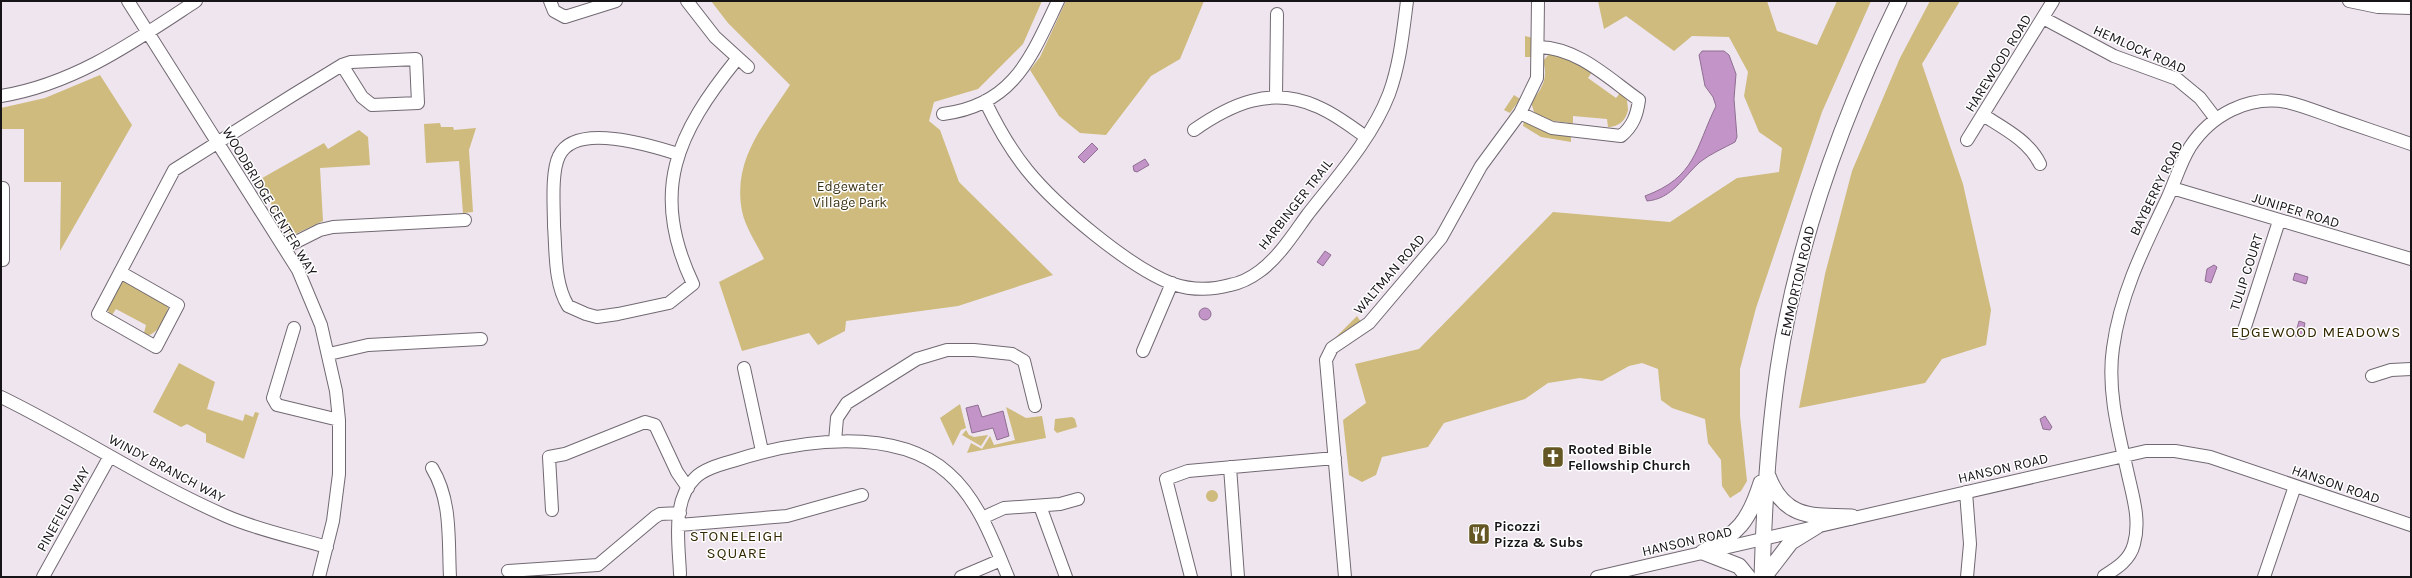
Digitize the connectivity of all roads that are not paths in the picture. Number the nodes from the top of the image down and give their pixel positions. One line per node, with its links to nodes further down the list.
1 (128, 1): 15 (street, WOODBRIDGE CENTER WAY)
2 (196, 1): 15 (street)
3 (550, 1): 4 (street)
4 (616, 1)
5 (687, 1): 17 (street)
6 (1058, 1): 22 (street)
7 (1407, 1): 28 (street, HARBINGER TRAIL)
8 (1538, 1): 16 (street, WALTMAN ROAD)
9 (1900, 1): 59 (main road, EMMORTON ROAD)
10 (2053, 1): 14 (street, HAREWOOD ROAD)
11 (2349, 1): 12 (street)
12 (2411, 8)
13 (1277, 14): 21 (street)
14 (2043, 18): 25 (street, HAREWOOD ROAD); 26 (street, HEMLOCK ROAD)
15 (148, 32): 20 (street); 30 (street, WOODBRIDGE CENTER WAY)
16 (1539, 47): 23 (street, WALTMAN ROAD); 23 (street)
17 (737, 59): 19 (street); 32 (street)
18 (342, 65): 18 (street); 30 (street)
19 (748, 67)
20 (1, 96)
21 (1276, 96): 27 (street); 28 (street)
22 (985, 101): 24 (street); 42 (street, HARBINGER TRAIL)
23 (1520, 113): 58 (street, WALTMAN ROAD)
24 (943, 114)
25 (1984, 115): 29 (street, HAREWOOD ROAD); 33 (street)
26 (2216, 119): 31 (street, BAYBERRY ROAD); 35 (street, BAYBERRY ROAD)
27 (1194, 130)
28 (1366, 137): 42 (street, HARBINGER TRAIL)
29 (1967, 140)
30 (217, 143): 38 (street, WOODBRIDGE CENTER WAY); 41 (street)
31 (2411, 144)
32 (678, 154): 32 (street)
33 (2040, 164)
34 (1, 188): 40 (street)
35 (2172, 188): 37 (street, JUNIPER ROAD); 56 (street, BAYBERRY ROAD)
36 (465, 220): 38 (street)
37 (2279, 221): 39 (street, JUNIPER ROAD); 44 (street, TULIP COURT)
38 (284, 248): 47 (street, WOODBRIDGE CENTER WAY)
39 (2411, 259)
40 (1, 260)
41 (120, 272): 41 (street)
42 (1172, 283): 46 (street)
43 (294, 328): 53 (street)
44 (2243, 333)
45 (481, 339): 47 (street)
46 (1143, 351)
47 (329, 354): 53 (street, WOODBRIDGE CENTER WAY)
48 (744, 368): 55 (street)
49 (2411, 370): 50 (street)
50 (2372, 376)
51 (1, 397): 57 (street, WINDY BRANCH WAY)
52 (1035, 406): 54 (street)
53 (340, 420): 76 (street, WOODBRIDGE CENTER WAY)
54 (835, 441): 55 (street); 70 (street)
55 (762, 452): 63 (street)
56 (2123, 455): 62 (street, HANSON ROAD); 64 (street, HANSON ROAD); 81 (street, BAYBERRY ROAD)
57 (110, 456): 76 (street, WINDY BRANCH WAY); 82 (street, PINEFIELD WAY)
58 (1335, 458): 60 (street); 90 (street, WALTMAN ROAD)
59 (1767, 466): 71 (main road); 75 (main road, EMMORTON ROAD); 77 (main road)
60 (1230, 467): 88 (street); 89 (street)
61 (432, 468): 84 (street)
62 (2295, 486): 73 (street, HANSON ROAD); 95 (street)
63 (688, 488): 68 (street); 69 (street)
64 (1966, 492): 71 (street, HANSON ROAD); 94 (street)
65 (862, 495): 72 (street)
66 (1078, 499): 67 (street)
67 (1040, 506): 70 (street); 87 (street)
68 (552, 510)
69 (680, 513): 72 (street); 79 (street)
70 (982, 518): 78 (street)
71 (1852, 518): 74 (street, HANSON ROAD)
72 (679, 525): 80 (street)
73 (2411, 525)
74 (1817, 526): 75 (street, HANSON ROAD); 93 (main road)
75 (1763, 538): 77 (street, HANSON ROAD); 93 (main road, EMMORTON ROAD)
76 (327, 546): 83 (street, WOODBRIDGE CENTER WAY)
77 (1703, 552): 91 (street, HANSON ROAD); 92 (main road)
78 (1001, 560): 85 (street); 86 (street)
79 (508, 571)
80 (680, 574)
81 (2104, 576)
82 (43, 577)
83 (319, 577)
84 (450, 577)
85 (961, 577)
86 (1008, 577)
87 (1066, 577)
88 (1191, 577)
89 (1238, 577)
90 (1345, 577)
91 (1596, 577)
92 (1748, 577)
93 (1763, 577)
94 (1967, 577)
95 (2264, 577)

